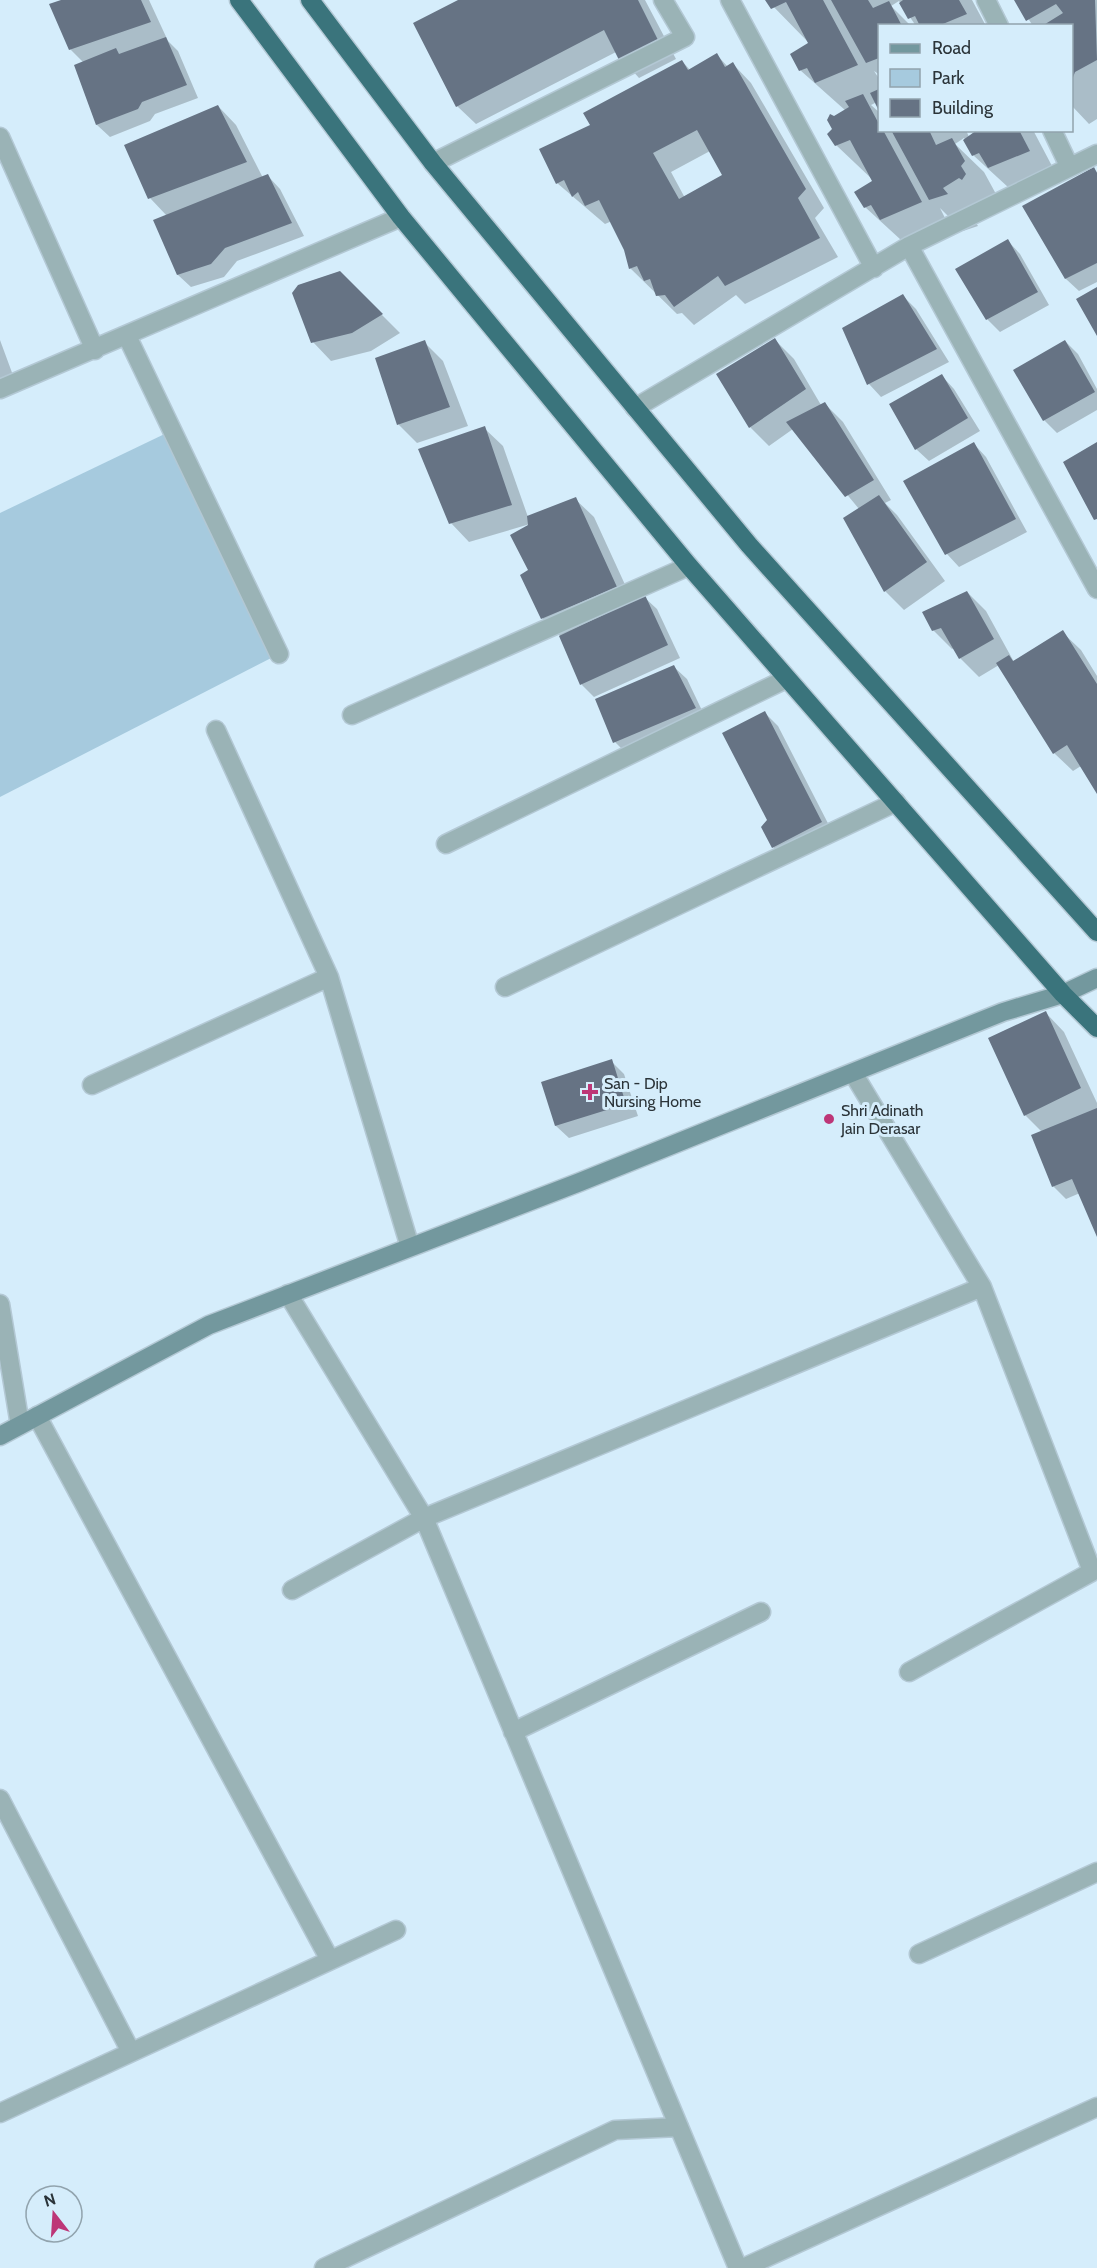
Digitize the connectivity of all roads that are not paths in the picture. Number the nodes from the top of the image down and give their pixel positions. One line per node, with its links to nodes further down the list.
1 (239, 0): 12 (highway)
2 (310, 0): 10 (highway)
3 (663, 0): 10 (street)
4 (730, 0): 14 (street)
5 (986, 0): 6 (street)
6 (998, 24)
7 (1053, 132): 11 (street)
8 (0, 137): 16 (street)
9 (1097, 154): 11 (street)
10 (433, 163): 18 (highway)
11 (1069, 166): 13 (street)
12 (401, 217): 15 (street); 19 (highway)
13 (909, 246): 14 (street); 20 (street)
14 (874, 268): 18 (street)
15 (127, 336): 16 (street); 21 (street)
16 (95, 350): 17 (street)
17 (0, 389)
18 (635, 408): 27 (highway)
19 (689, 566): 22 (highway); 23 (street)
20 (1097, 589)
21 (279, 654)
22 (786, 679): 25 (highway); 26 (street)
23 (352, 716)
24 (216, 730): 28 (street)
25 (896, 802): 30 (street); 31 (highway)
26 (446, 844)
27 (1097, 932)
28 (329, 977): 34 (street); 35 (street)
29 (1097, 978): 31 (street)
30 (505, 987)
31 (1063, 994): 32 (highway); 33 (street)
32 (1097, 1028)
33 (853, 1073): 35 (street); 36 (street)
34 (92, 1085)
35 (410, 1247): 37 (street)
36 (982, 1287): 42 (street); 43 (street)
37 (288, 1294): 39 (street); 42 (street)
38 (0, 1304): 40 (street)
39 (37, 1416): 40 (street); 52 (street)
40 (20, 1425): 41 (street)
41 (0, 1436)
42 (424, 1518): 44 (street); 47 (street)
43 (1095, 1570): 46 (street)
44 (292, 1590)
45 (761, 1612): 47 (street)
46 (909, 1672)
47 (513, 1732): 56 (street)
48 (0, 1798): 53 (street)
49 (1097, 1872): 51 (street)
50 (396, 1930): 52 (street)
51 (919, 1954)
52 (330, 1960): 53 (street)
53 (132, 2052): 55 (street)
54 (1097, 2107): 59 (street)
55 (0, 2113)
56 (679, 2127): 57 (street); 58 (street)
57 (324, 2268)
58 (738, 2268)
59 (743, 2268)

